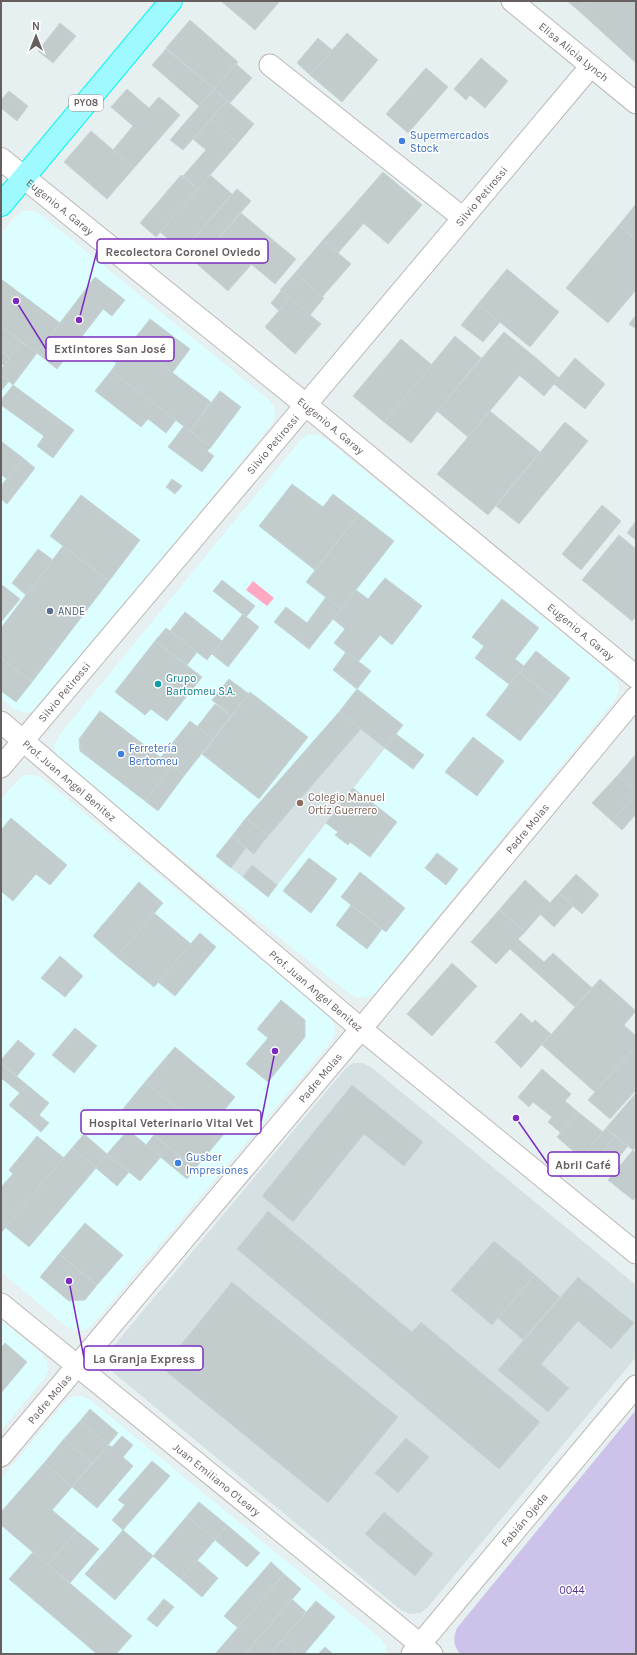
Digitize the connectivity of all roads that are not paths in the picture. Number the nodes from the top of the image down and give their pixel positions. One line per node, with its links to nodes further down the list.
1 (171, 1): 7 (highway, PY08)
2 (512, 1): 4 (street, Elisa Alicia Lynch)
3 (270, 65): 9 (street)
4 (591, 66): 5 (street, Elisa Alicia Lynch); 9 (street, Silvio Petirossi)
5 (636, 104)
6 (1, 160): 7 (street, Eugenio A. Garay)
7 (24, 178): 8 (highway, PY08); 10 (street, Eugenio A. Garay)
8 (1, 205)
9 (463, 218): 10 (street, Silvio Petirossi)
10 (306, 405): 11 (street, Eugenio A. Garay); 14 (street, Silvio Petirossi)
11 (636, 677)
12 (636, 697): 16 (street, Padre Molas)
13 (1, 722): 14 (street, Prof. Juan Angel Benitez)
14 (23, 741): 15 (street, Silvio Petirossi); 16 (street, Prof. Juan Angel Benitez)
15 (1, 767)
16 (361, 1029): 17 (street, Prof. Juan Angel Benitez); 19 (street, Padre Molas)
17 (636, 1253)
18 (1, 1304): 19 (street, Juan Emiliano O'Leary)
19 (77, 1366): 21 (street, Padre Molas); 22 (street, Juan Emiliano O'Leary)
20 (636, 1386): 22 (street, Fabián Ojeda)
21 (1, 1456)
22 (422, 1651)

